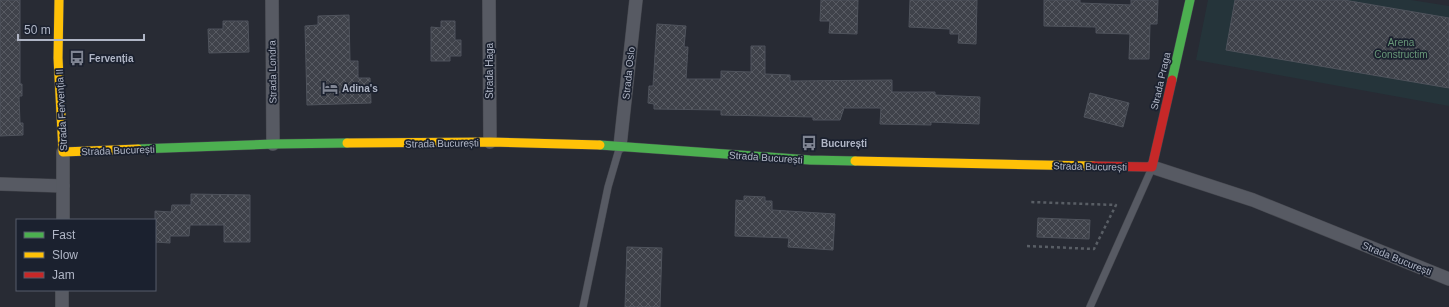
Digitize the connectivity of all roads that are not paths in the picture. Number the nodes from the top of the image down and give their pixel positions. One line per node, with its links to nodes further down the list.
1 (58, 0): 9 (street, Strada Fervenția II)
2 (272, 0): 7 (street, Strada Londra)
3 (489, 0): 6 (street, Strada Haga)
4 (636, 0): 8 (street, Strada Oslo)
5 (1190, 0): 10 (street, Strada Praga)
6 (490, 142): 7 (street, Strada București); 8 (street, Strada București)
7 (273, 144): 9 (street, Strada București)
8 (620, 146): 10 (street, Strada București); 17 (lane)
9 (63, 152): 12 (street, Strada Fervenția II)
10 (1152, 167): 14 (street, Strada București); 18 (lane)
11 (0, 184): 12 (street)
12 (63, 186): 13 (street, Strada Fervenția II)
13 (63, 219)
14 (1449, 279)
15 (62, 291): 16 (street)
16 (62, 307)
17 (583, 307)
18 (1090, 307)

